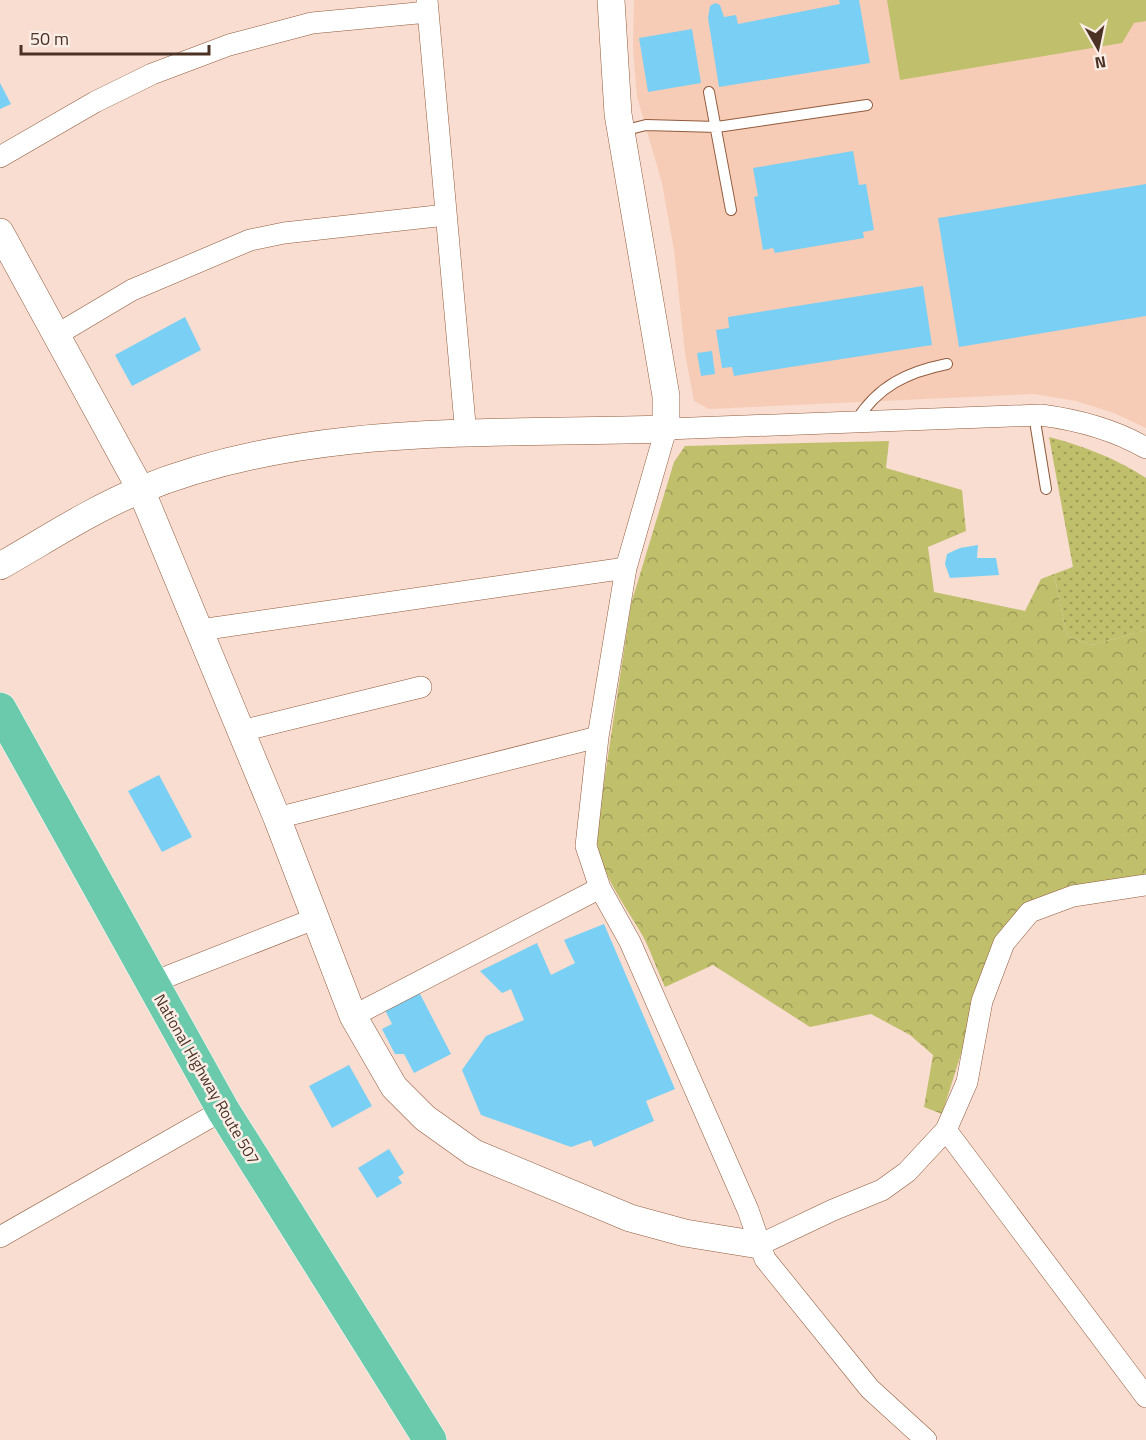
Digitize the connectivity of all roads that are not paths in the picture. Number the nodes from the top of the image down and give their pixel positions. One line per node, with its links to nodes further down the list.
1 (611, 0): 6 (street)
2 (427, 6): 7 (street); 9 (street)
3 (709, 92): 5 (lane)
4 (867, 105): 5 (lane)
5 (717, 127): 6 (lane); 8 (lane)
6 (621, 131): 15 (street)
7 (0, 157)
8 (731, 210)
9 (446, 215): 11 (street); 16 (street)
10 (0, 232): 11 (street)
11 (58, 334): 19 (street)
12 (947, 364): 14 (lane)
13 (1034, 415): 14 (street); 17 (street); 18 (lane)
14 (856, 421): 15 (street)
15 (666, 429): 16 (street); 21 (street)
16 (466, 435): 19 (street)
17 (1146, 448)
18 (1046, 489)
19 (141, 490): 20 (street); 22 (street)
20 (0, 566)
21 (626, 568): 22 (street); 26 (street)
22 (200, 630): 25 (street)
23 (421, 687): 25 (street)
24 (0, 710): 31 (highway, National Highway Route 507)
25 (242, 731): 27 (street)
26 (598, 737): 27 (street); 29 (street)
27 (277, 818): 30 (street)
28 (1146, 885): 34 (street)
29 (600, 888): 32 (street); 36 (street)
30 (314, 919): 31 (street); 32 (street)
31 (150, 983): 33 (highway, National Highway Route 507)
32 (353, 1016): 36 (street)
33 (223, 1110): 35 (street); 38 (highway, National Highway Route 507)
34 (946, 1130): 36 (street); 37 (street)
35 (0, 1237)
36 (759, 1245): 39 (street)
37 (1146, 1397)
38 (430, 1440)
39 (926, 1440)

